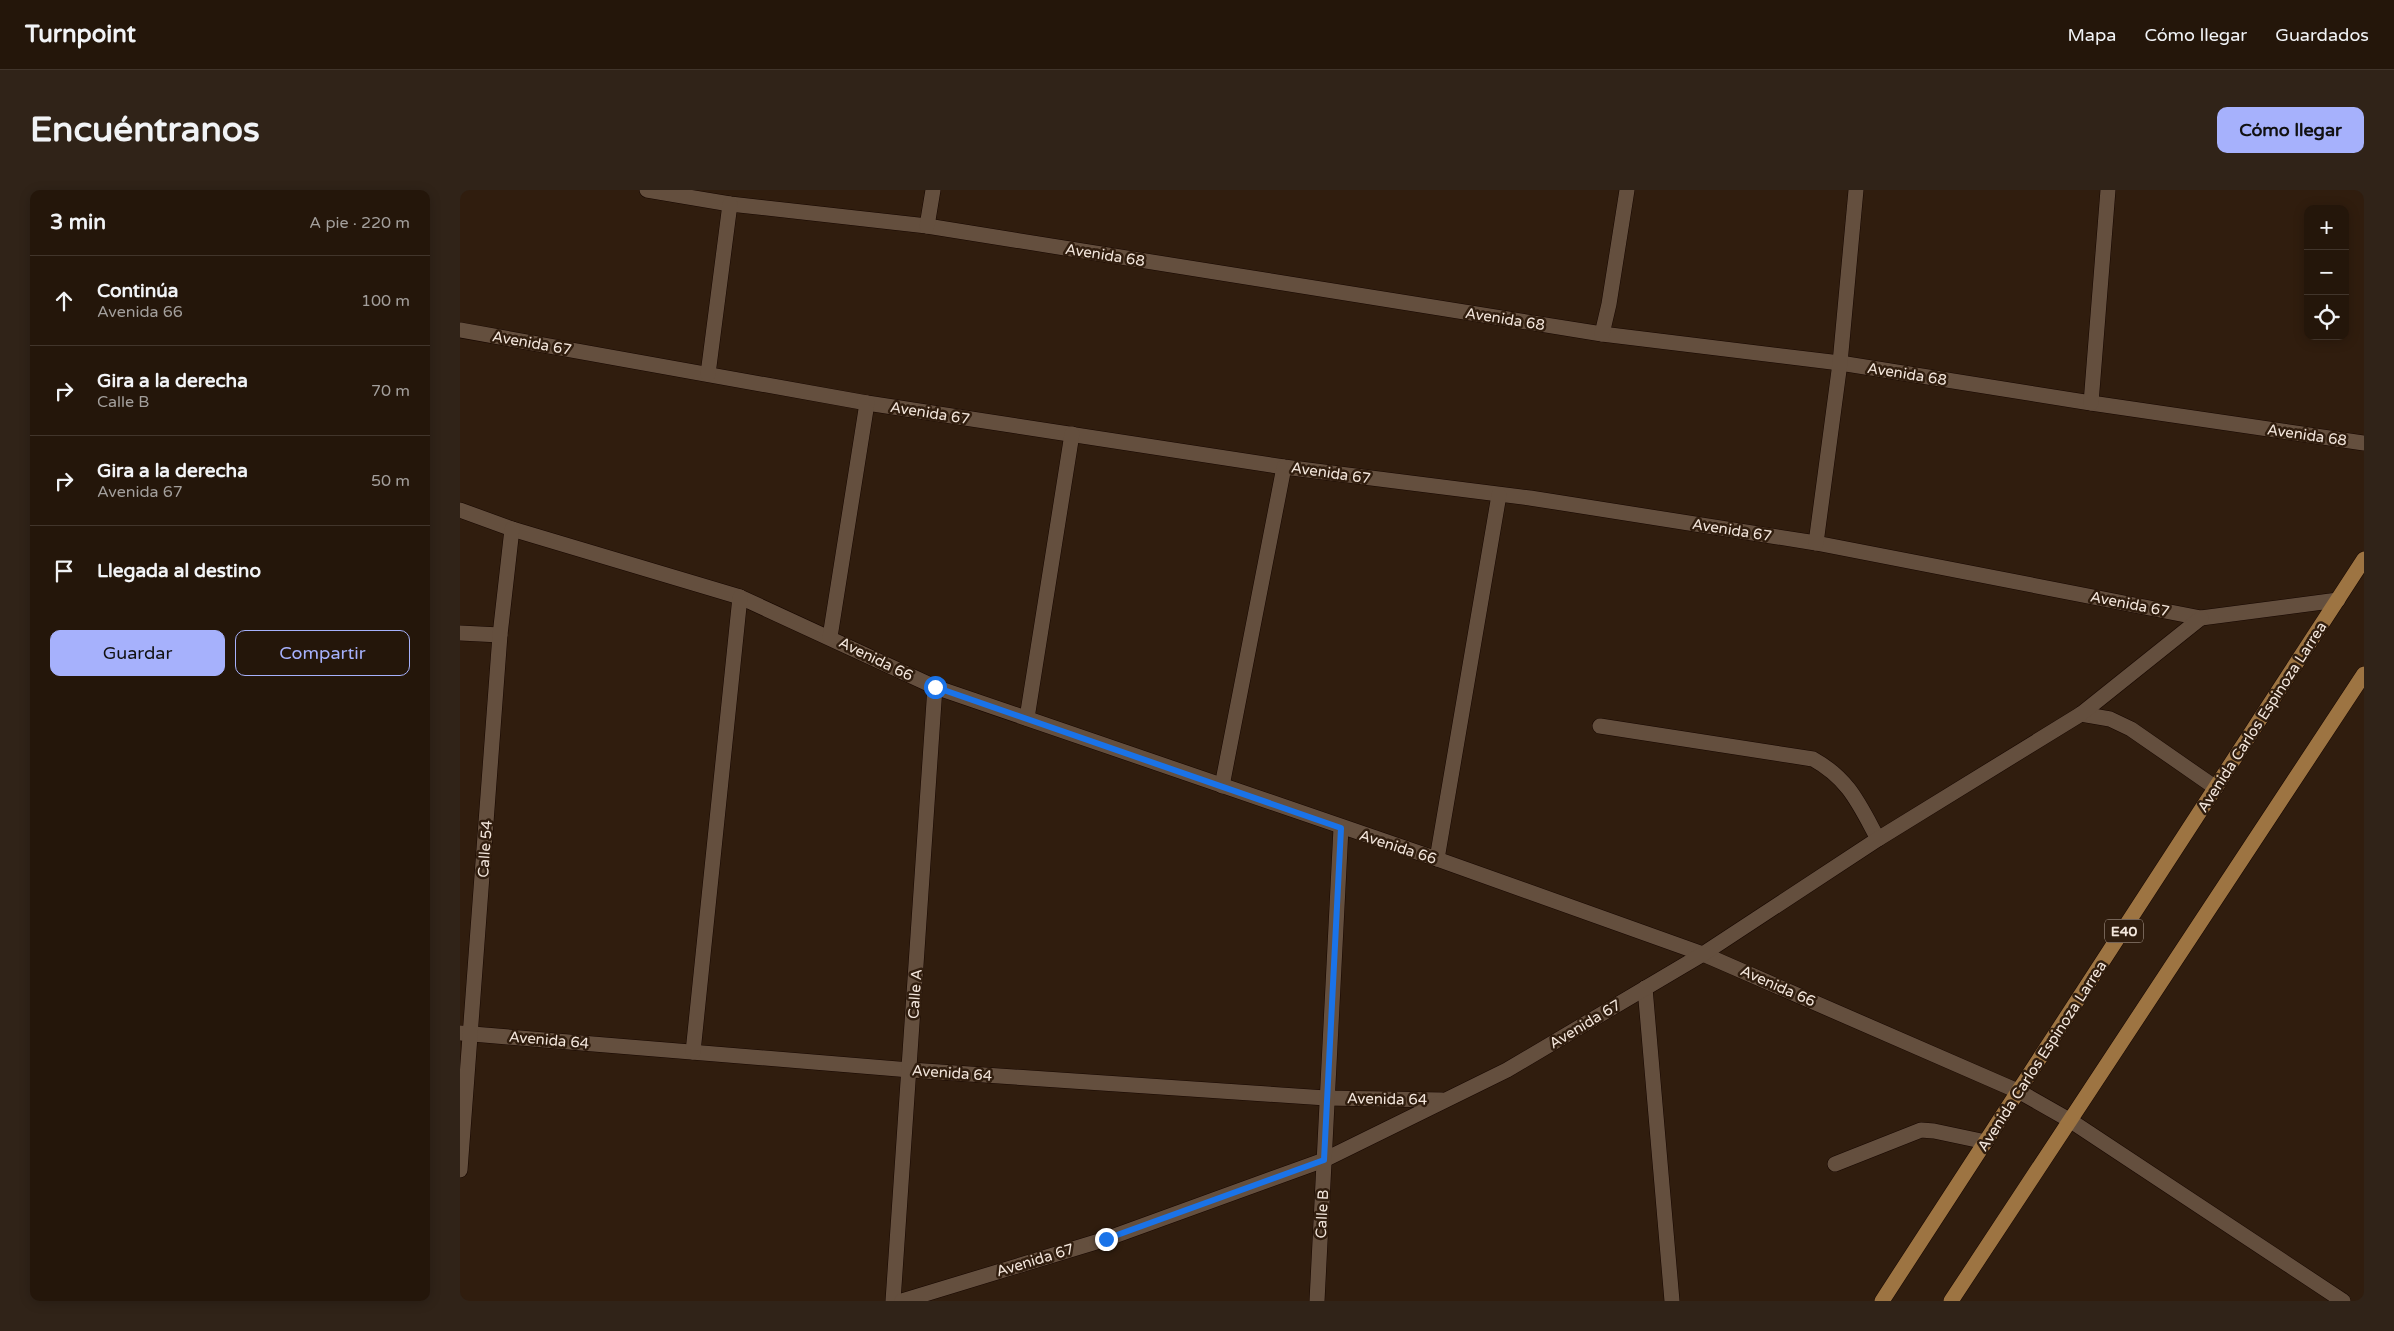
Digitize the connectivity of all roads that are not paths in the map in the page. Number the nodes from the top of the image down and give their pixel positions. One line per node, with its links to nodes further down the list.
1 (648, 190): 6 (street, Avenida 68)
2 (933, 190): 7 (street)
3 (1627, 190): 9 (street)
4 (1856, 190): 10 (street)
5 (2108, 190): 13 (street)
6 (730, 204): 7 (street, Avenida 68); 11 (street)
7 (927, 226): 9 (street, Avenida 68)
8 (460, 330): 11 (street, Avenida 67)
9 (1602, 334): 10 (street, Avenida 68)
10 (1840, 363): 13 (street, Avenida 68); 20 (street)
11 (708, 374): 12 (street, Avenida 67)
12 (867, 403): 14 (street, Avenida 67); 27 (street)
13 (2091, 403): 15 (street, Avenida 68)
14 (1072, 434): 16 (street, Avenida 67); 31 (street)
15 (2364, 443)
16 (1284, 467): 17 (street, Avenida 67); 33 (street)
17 (1500, 495): 20 (street, Avenida 67); 37 (street)
18 (460, 510): 19 (street, Avenida 66)
19 (512, 529): 22 (street, Avenida 66); 26 (street, Calle 54)
20 (1816, 543): 24 (street, Avenida 67)
21 (2364, 559): 23 (main road, Avenida Carlos Espinoza Larrea / E40)
22 (740, 597): 27 (street, Avenida 66); 41 (street)
23 (2338, 600): 24 (street, Avenida 67); 34 (main road, Avenida Carlos Espinoza Larrea / E40)
24 (2201, 618): 30 (street, Avenida 67)
25 (460, 633): 26 (street)
26 (500, 635): 40 (street, Calle 54)
27 (830, 636): 29 (street, Avenida 66)
28 (2364, 674): 46 (main road)
29 (935, 687): 31 (street, Avenida 66); 42 (street, Calle A)
30 (2082, 714): 34 (street); 36 (street, Avenida 67)
31 (1027, 718): 33 (street, Avenida 66)
32 (1600, 726): 36 (street)
33 (1222, 786): 35 (street, Avenida 66)
34 (2216, 788): 43 (main road, Avenida Carlos Espinoza Larrea / E40)
35 (1341, 828): 37 (street, Avenida 66); 44 (street, Calle B)
36 (1878, 839): 38 (street, Avenida 67)
37 (1437, 859): 38 (street, Avenida 66)
38 (1703, 954): 39 (street, Avenida 67); 43 (street, Avenida 66)
39 (1646, 988): 45 (street, Avenida 67); 54 (street)
40 (466, 1034): 41 (street, Avenida 64); 50 (street, Calle 54)
41 (693, 1052): 42 (street, Avenida 64)
42 (910, 1070): 44 (street, Avenida 64); 51 (street, Calle A)
43 (2020, 1092): 46 (street, Avenida 66); 47 (main road, Avenida Carlos Espinoza Larrea / E40)
44 (1326, 1098): 45 (street, Avenida 64); 48 (street, Calle B)
45 (1446, 1100): 48 (street, Avenida 67)
46 (2071, 1121): 56 (main road); 57 (street, Avenida 66)
47 (1986, 1142): 49 (street); 55 (main road, Avenida Carlos Espinoza Larrea / E40)
48 (1324, 1160): 52 (street, Avenida 67); 53 (street, Calle B)
49 (1835, 1164)
50 (460, 1170)
51 (893, 1301)
52 (902, 1301)
53 (1317, 1301)
54 (1672, 1301)
55 (1882, 1301)
56 (1951, 1301)
57 (2343, 1301)

